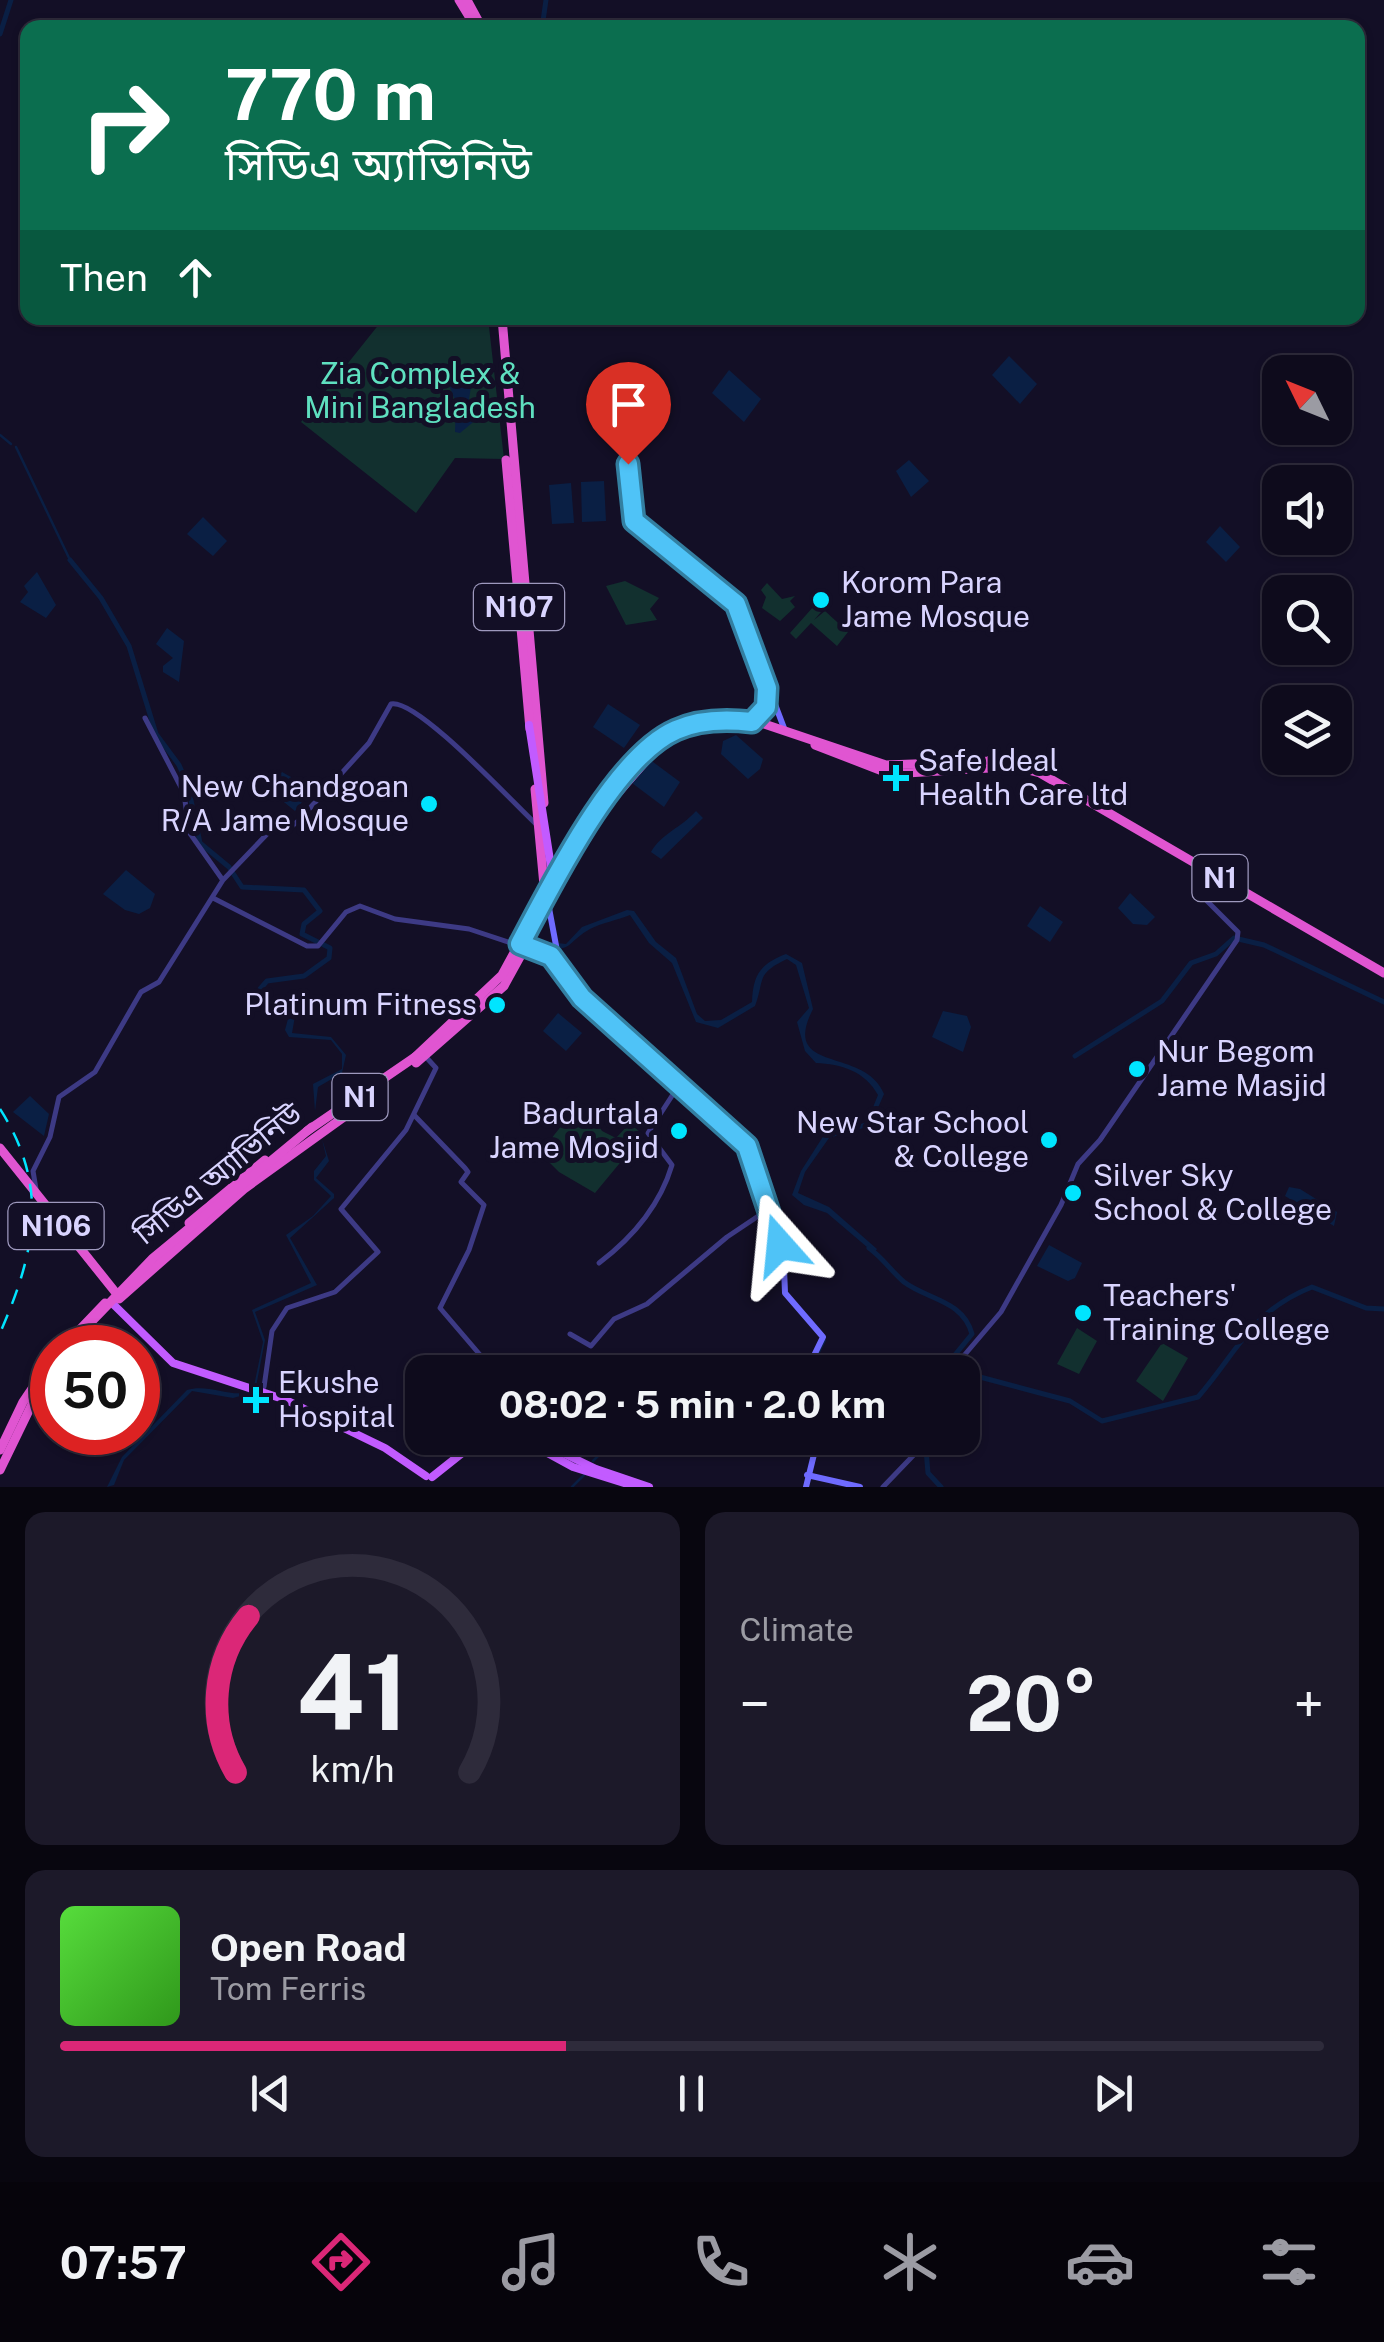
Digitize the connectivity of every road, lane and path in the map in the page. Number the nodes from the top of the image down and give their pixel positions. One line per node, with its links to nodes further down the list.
1 (501, 325): 6 (highway, N107)
2 (609, 381): 3 (main road)
3 (767, 688): 5 (main road); 7 (main road)
4 (145, 718): 11 (street)
5 (752, 722): 7 (highway, সিডিএ অ্যাভিনিউ / N1); 10 (highway, সিডিএ অ্যাভিনিউ / N1)
6 (533, 724): 9 (highway, N107); 10 (highway, N107); 12 (main road, bridge)
7 (785, 730): 8 (highway, সিডিএ অ্যাভিনিউ / N1)
8 (1006, 764): 10 (highway, সিডিএ অ্যাভিনিউ / N1); 10 (highway, N1, bridge); 17 (highway, N1)
9 (539, 827): 11 (street); 15 (highway, N107)
10 (567, 863): 12 (highway, N1, bridge); 15 (highway, সিডিএ অ্যাভিনিউ / N1)
11 (223, 880): 14 (street)
12 (553, 884): 18 (highway, N1, bridge)
13 (1217, 887): 35 (street)
14 (212, 898): 16 (street); 24 (street)
15 (547, 901): 16 (highway, সিডিএ অ্যাভিনিউ / N1); 25 (main road)
16 (524, 945): 18 (highway, সিডিএ অ্যাভিনিউ / N1); 19 (main road)
17 (1384, 976)
18 (415, 1061): 20 (street); 21 (highway, সিডিএ অ্যাভিনিউ / N1); 23 (highway)
19 (679, 1085): 25 (main road); 27 (street)
20 (414, 1115): 33 (street); 36 (street)
21 (312, 1127): 26 (highway, সিডিএ অ্যাভিনিউ / N1); 30 (highway, bridge)
22 (0, 1152): 24 (highway, N106); 28 (highway, N106)
23 (289, 1154): 26 (highway); 31 (highway, bridge)
24 (40, 1196): 28 (highway, N106)
25 (771, 1208): 32 (street); 34 (main road)
26 (165, 1250): 28 (highway, সিডিএ অ্যাভিনিউ / N1)
27 (599, 1263)
28 (114, 1298): 29 (highway, সিডিএ অ্যাভিনিউ / N1); 36 (main road); 47 (main road)
29 (89, 1325)
30 (90, 1325)
31 (90, 1325)
32 (570, 1334)
33 (481, 1355)
34 (813, 1355)
35 (964, 1355)
36 (264, 1387): 47 (main road)
37 (30, 1397): 39 (highway)
38 (30, 1408): 45 (highway)
39 (0, 1450)
40 (456, 1455): 47 (main road)
41 (551, 1455): 48 (main road)
42 (568, 1455): 49 (main road)
43 (812, 1455): 46 (main road)
44 (916, 1455): 52 (street)
45 (0, 1465)
46 (808, 1476): 50 (main road); 51 (main road)
47 (426, 1479)
48 (637, 1487)
49 (650, 1487)
50 (804, 1487)
51 (857, 1487)
52 (884, 1487)

